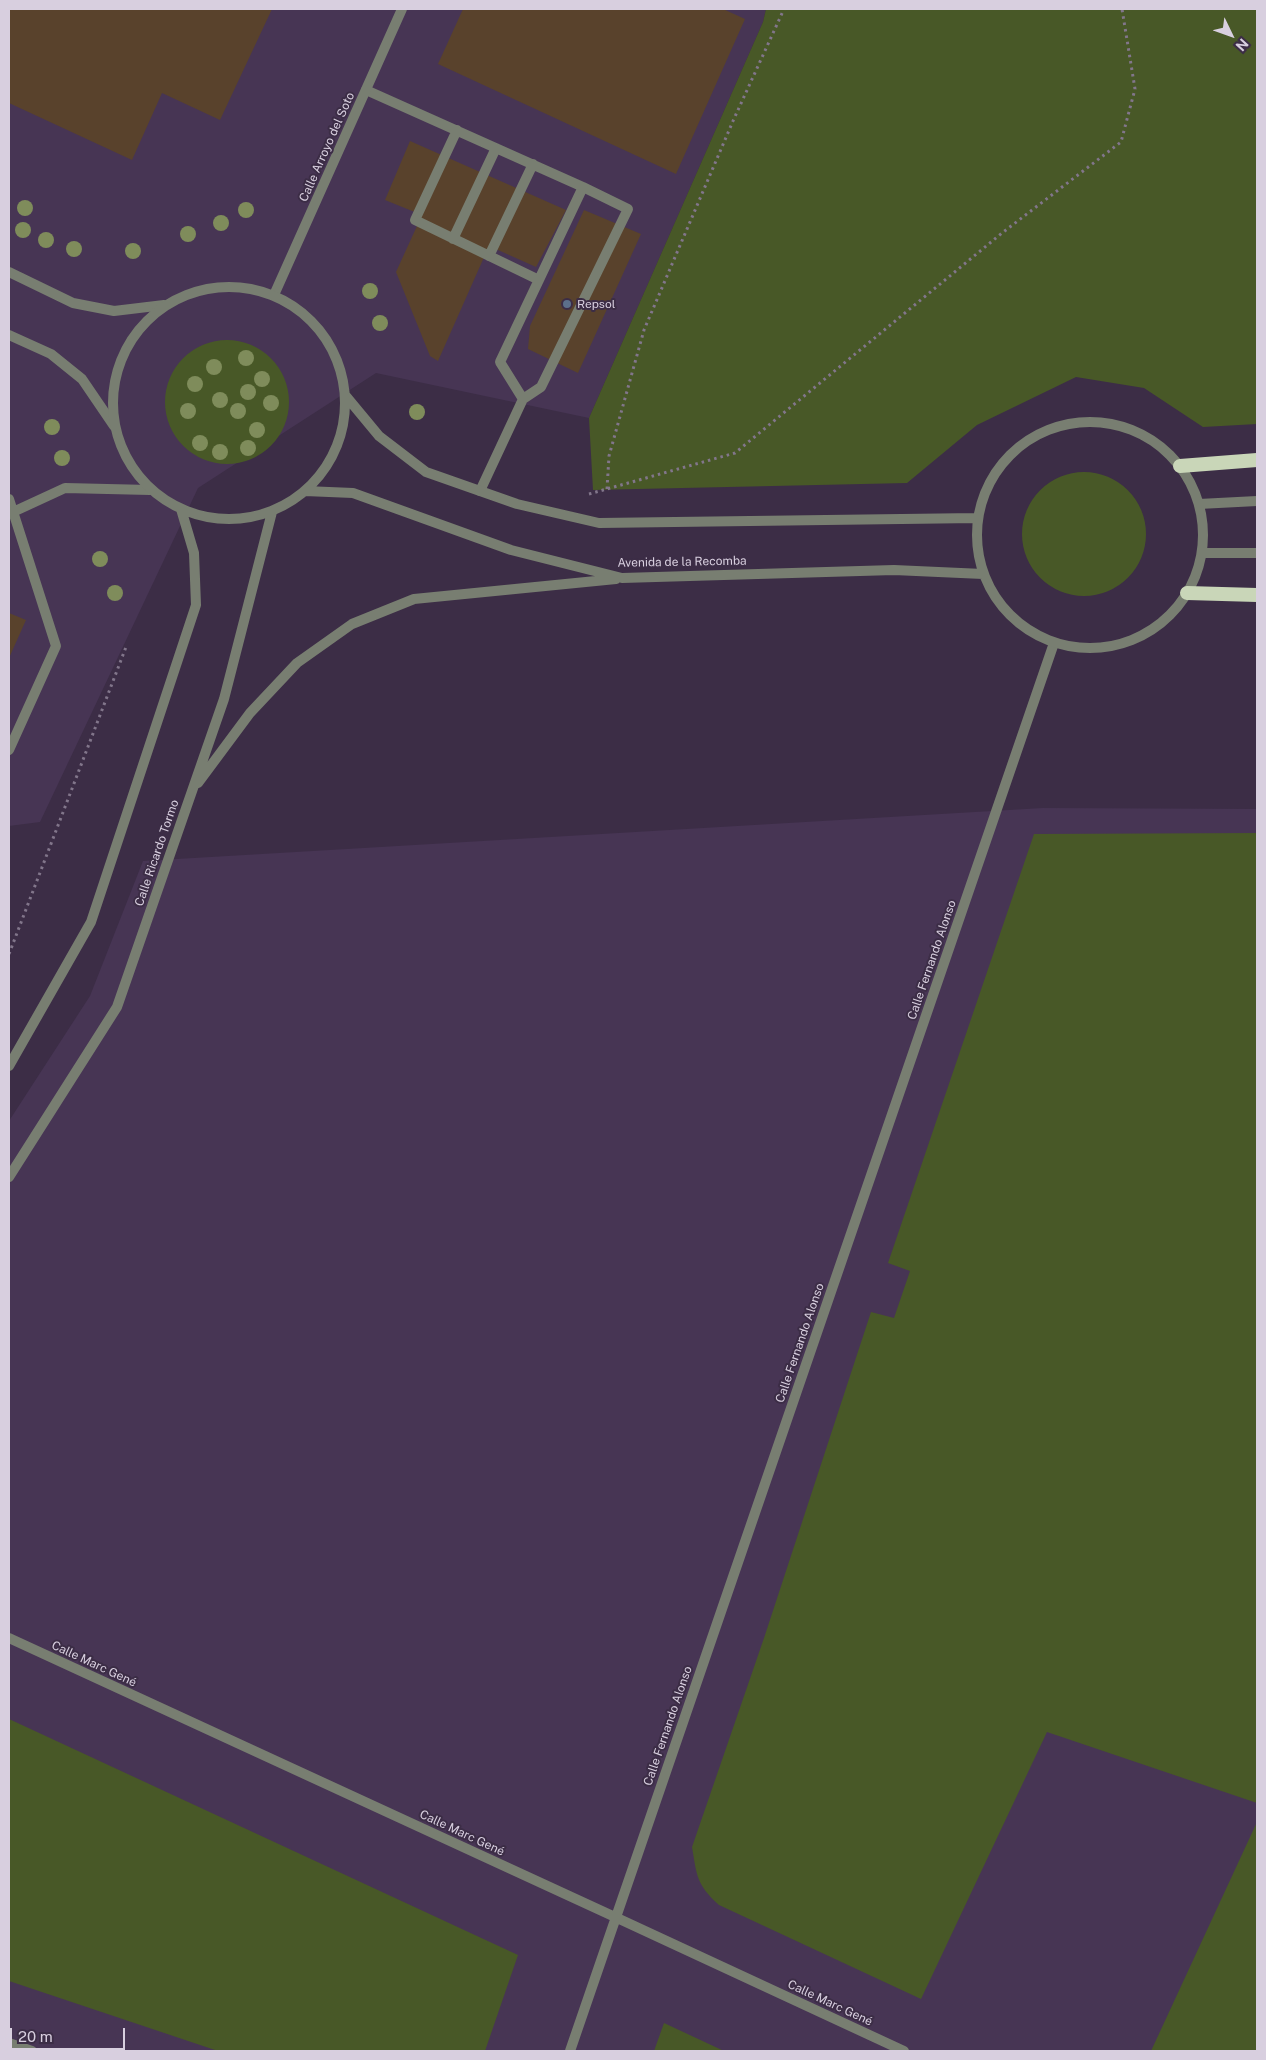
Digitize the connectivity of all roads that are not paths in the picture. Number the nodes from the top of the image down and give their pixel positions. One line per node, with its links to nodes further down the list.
1 (402, 9): 2 (street, Calle Arroyo del Soto)
2 (366, 90): 3 (street); 11 (street, Calle Arroyo del Soto)
3 (457, 130): 4 (street); 7 (street)
4 (496, 148): 5 (street); 7 (street)
5 (533, 164): 6 (street); 8 (street)
6 (583, 187): 10 (street); 15 (street)
7 (453, 239): 8 (street)
8 (489, 256): 10 (street)
9 (9, 272): 12 (street)
10 (539, 280): 15 (street)
11 (274, 295): 12 (street); 14 (street)
12 (164, 305): 16 (street)
13 (9, 335): 16 (street)
14 (345, 395): 20 (street); 21 (street)
15 (523, 399): 21 (street)
16 (114, 426): 19 (street)
17 (1257, 460): 18 (highway)
18 (1180, 466): 24 (street); 28 (street)
19 (150, 490): 25 (street); 26 (street)
20 (305, 491): 27 (street); 32 (street, Avenida de la Recomba)
21 (480, 491): 28 (street)
22 (9, 499): 26 (street)
23 (1257, 501): 24 (street)
24 (1199, 504): 29 (street)
25 (181, 510): 27 (street); 38 (street)
26 (13, 512): 36 (street)
27 (272, 512): 37 (street, Calle Ricardo Tormo)
28 (977, 518): 31 (street)
29 (1202, 553): 30 (street); 33 (street)
30 (1257, 553)
31 (983, 574): 32 (street, Avenida de la Recomba); 35 (street)
32 (622, 578): 37 (street)
33 (1187, 593): 34 (highway); 35 (street)
34 (1257, 595)
35 (1054, 643): 41 (street, Calle Fernando Alonso)
36 (9, 750)
37 (192, 792): 39 (street, Calle Ricardo Tormo)
38 (9, 1066)
39 (9, 1177)
40 (9, 1638): 41 (street, Calle Marc Gené)
41 (615, 1916): 44 (street, Calle Fernando Alonso); 45 (street, Calle Marc Gené)
42 (9, 2044): 43 (street)
43 (32, 2051)
44 (570, 2051)
45 (904, 2051)

